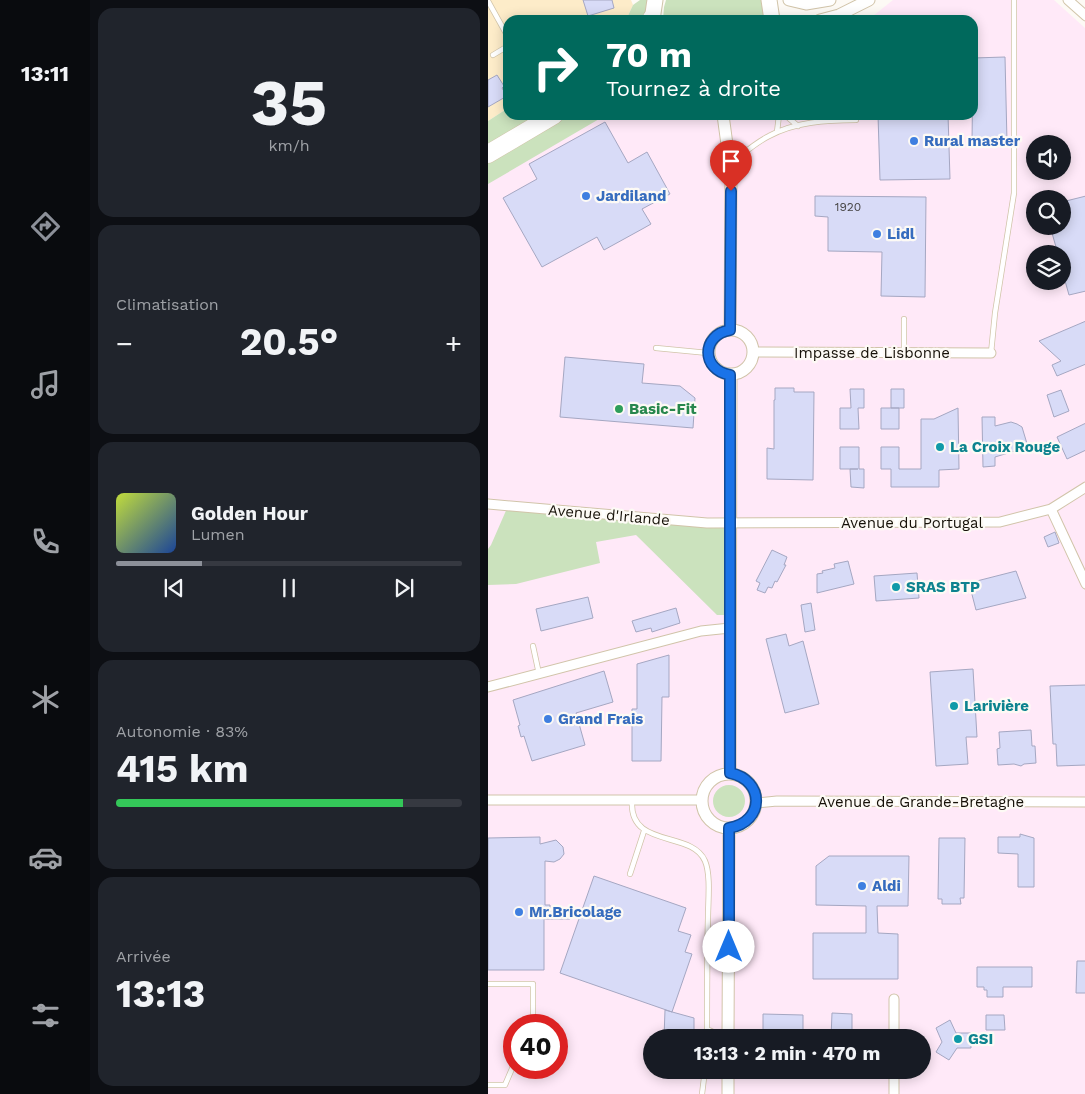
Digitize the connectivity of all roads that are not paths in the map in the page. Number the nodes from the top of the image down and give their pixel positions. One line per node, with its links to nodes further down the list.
1 (655, 0): 9 (main road)
2 (769, 0): 10 (main road)
3 (789, 0): 4 (street)
4 (830, 0)
5 (869, 0): 11 (street)
6 (1014, 0): 35 (lane)
7 (1068, 0): 12 (street)
8 (488, 1): 13 (lane)
9 (653, 15)
10 (771, 15)
11 (839, 15)
12 (1086, 16)
13 (503, 28)
14 (503, 49): 15 (lane)
15 (493, 55)
16 (532, 120): 26 (highway)
17 (546, 120): 27 (highway)
18 (725, 120): 28 (street)
19 (778, 120): 25 (lane)
20 (791, 120): 24 (lane)
21 (822, 120): 24 (lane)
22 (822, 120): 23 (lane)
23 (856, 120)
24 (798, 126): 25 (lane)
25 (777, 132): 28 (lane)
26 (488, 146)
27 (488, 154)
28 (730, 163): 30 (street)
29 (904, 319): 34 (lane)
30 (730, 330): 32 (street); 33 (street)
31 (656, 348): 33 (lane)
32 (753, 352): 34 (street, Impasse de Lisbonne); 36 (street)
33 (708, 353): 36 (street)
34 (904, 353): 35 (street, Impasse de Lisbonne)
35 (991, 353)
36 (730, 375): 40 (street)
37 (1086, 487): 39 (street, Avenue du Portugal)
38 (488, 504): 40 (street, Avenue d'Irlande)
39 (1052, 509): 40 (street, Avenue du Portugal); 41 (street)
40 (731, 523): 42 (street)
41 (1086, 584)
42 (730, 628): 44 (street); 46 (street)
43 (533, 646): 44 (lane)
44 (539, 674): 45 (street)
45 (488, 687)
46 (730, 773): 49 (street); 51 (street)
47 (488, 800): 48 (street)
48 (632, 800): 49 (street); 53 (lane)
49 (702, 800): 52 (street)
50 (1086, 802): 51 (street, Avenue de Grande-Bretagne)
51 (756, 803): 52 (street)
52 (729, 828): 59 (street)
53 (644, 831): 54 (lane); 58 (lane)
54 (630, 874)
55 (488, 984): 57 (lane)
56 (894, 999): 60 (street)
57 (532, 1014)
58 (707, 1029)
59 (727, 1029)
60 (894, 1029)
61 (508, 1079): 65 (lane)
62 (704, 1079): 66 (lane)
63 (728, 1079): 67 (street)
64 (894, 1079): 68 (street)
65 (488, 1085)
66 (702, 1094)
67 (728, 1094)
68 (894, 1094)

